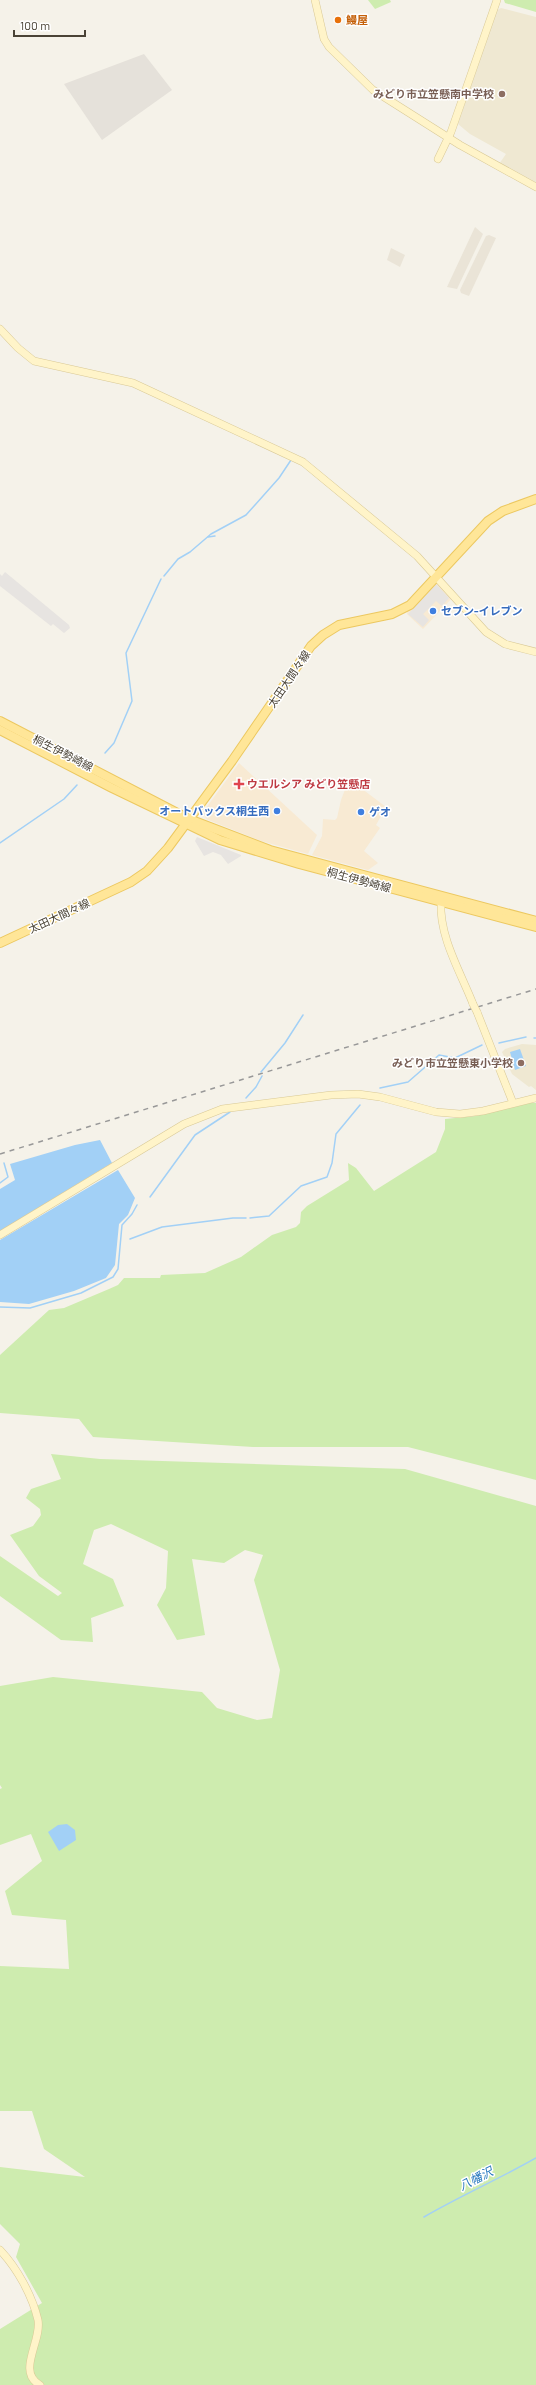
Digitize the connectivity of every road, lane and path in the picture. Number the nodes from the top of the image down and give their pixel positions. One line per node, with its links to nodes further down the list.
1 (315, 0): 3 (street)
2 (497, 0): 3 (street)
3 (449, 138): 4 (street); 5 (street)
4 (438, 159)
5 (536, 187)
6 (0, 329): 8 (street)
7 (536, 499): 8 (main road, 太田大間々線)
8 (437, 576): 9 (street); 12 (main road, 太田大間々線)
9 (536, 652)
10 (0, 721): 12 (main road, 桐生伊勢崎線)
11 (0, 730): 12 (main road, 桐生伊勢崎線)
12 (187, 821): 13 (main road, 桐生伊勢崎線); 14 (main road, 桐生伊勢崎線); 16 (main road, 太田大間々線)
13 (441, 902): 15 (main road, 桐生伊勢崎線); 18 (street, bridge)
14 (536, 921)
15 (536, 927)
16 (0, 943)
17 (536, 1098): 18 (street)
18 (513, 1103): 19 (street)
19 (0, 1235)
20 (0, 2250): 21 (street)
21 (40, 2385)

